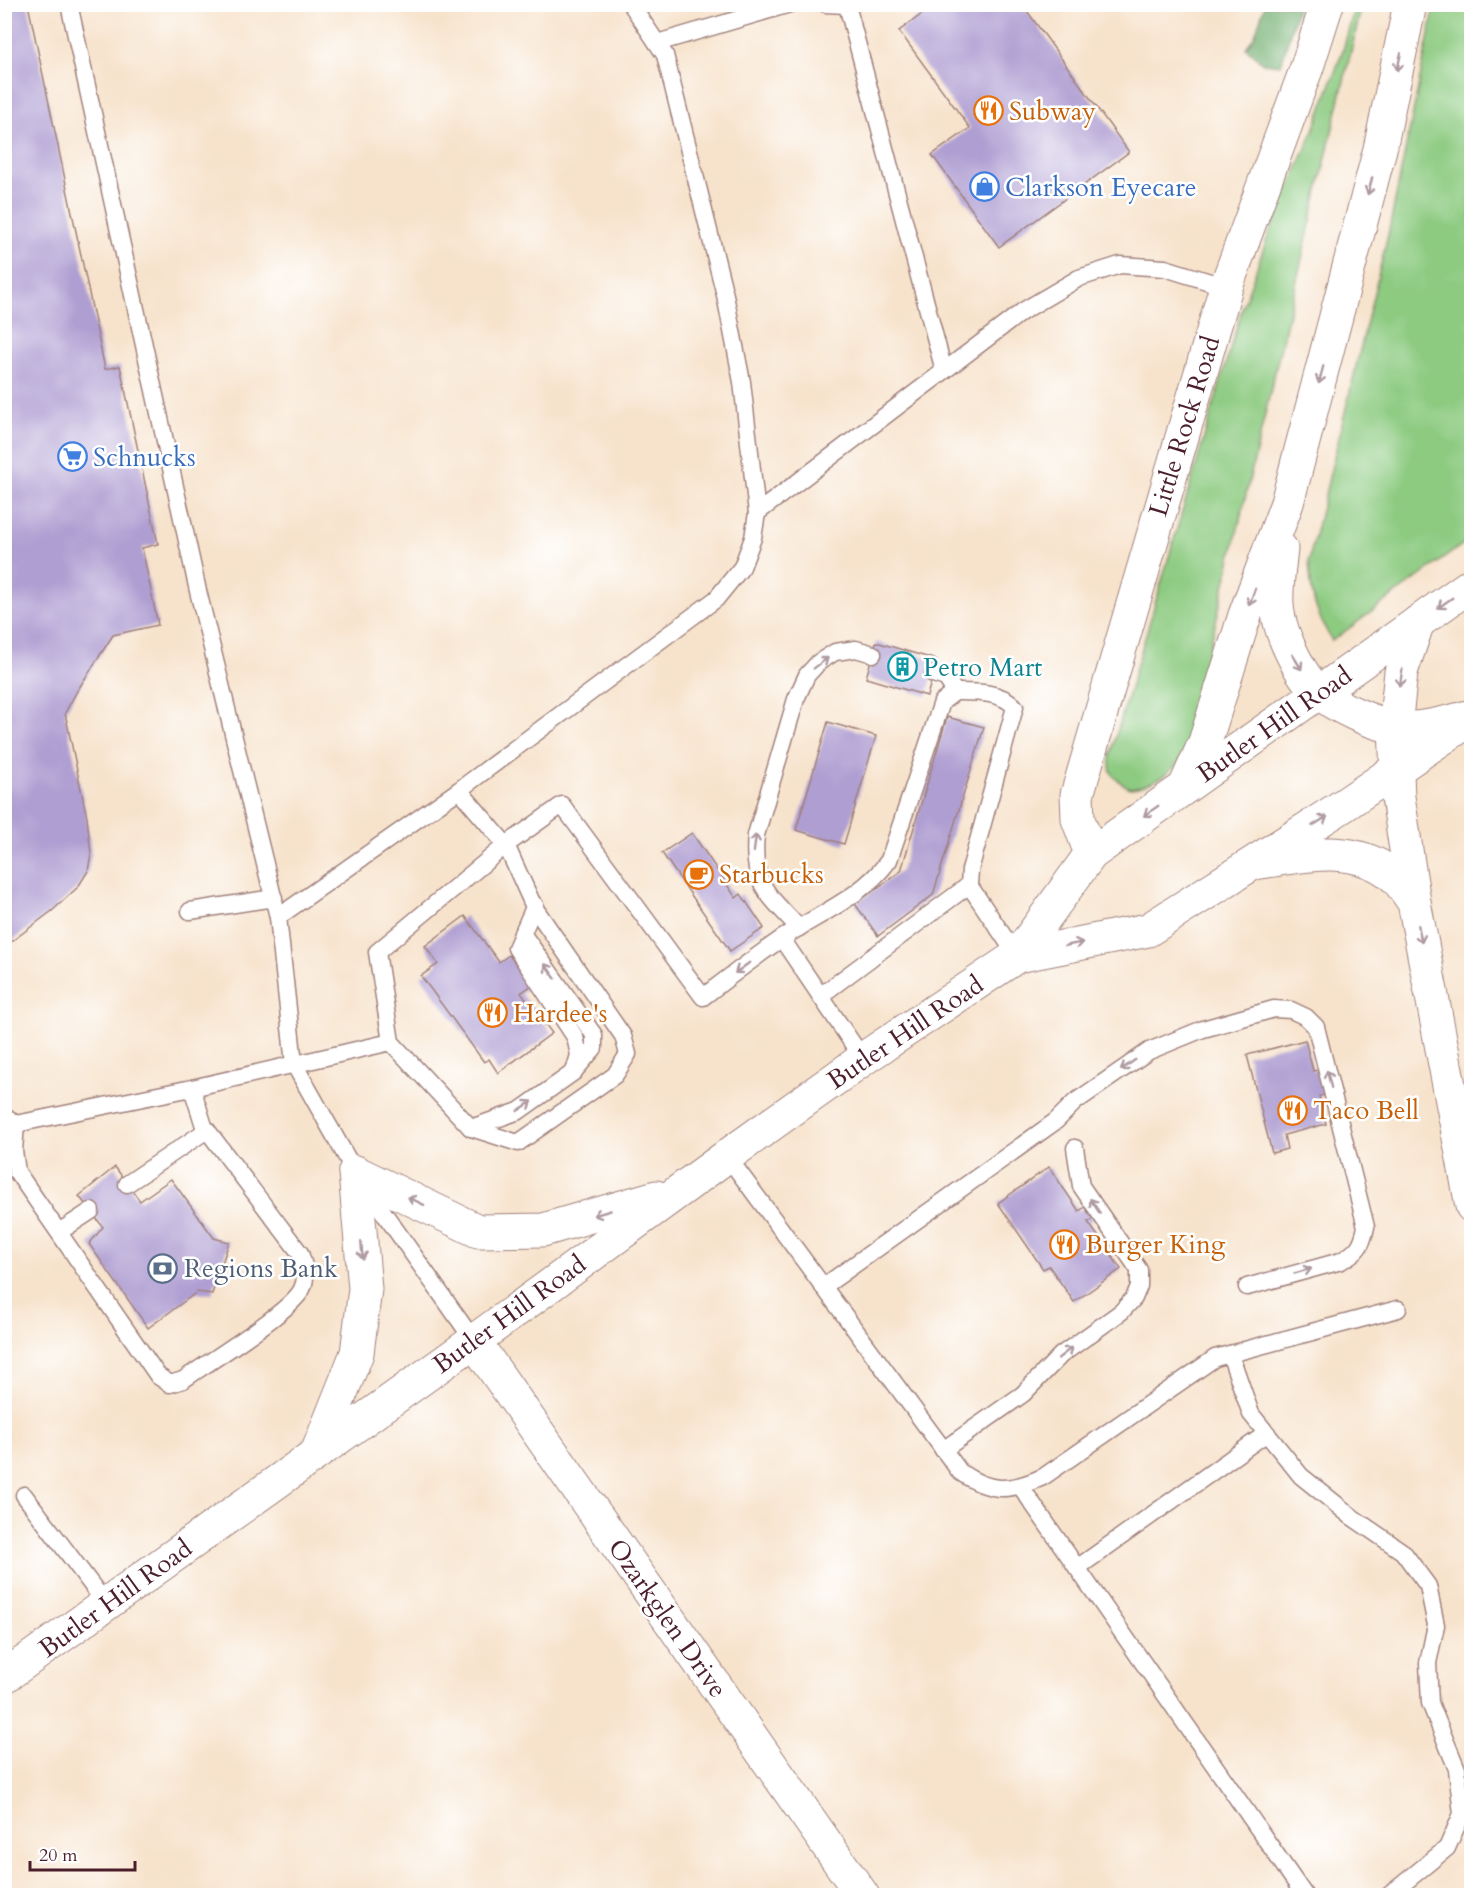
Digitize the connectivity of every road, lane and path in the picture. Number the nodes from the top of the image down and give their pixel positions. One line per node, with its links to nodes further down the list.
1 (69, 4): 27 (lane)
2 (631, 4): 7 (lane)
3 (790, 4): 7 (lane)
4 (826, 4): 9 (lane)
5 (1327, 4): 8 (main road, Little Rock Road)
6 (1410, 4): 10 (main road, one-way to 10)
7 (657, 42): 11 (lane)
8 (1226, 287): 9 (lane); 24 (main road, Little Rock Road)
9 (944, 371): 11 (lane)
10 (1287, 503): 17 (main road, one-way to 17); 21 (main road, one-way to 21)
11 (757, 513): 22 (lane)
12 (1472, 584): 13 (main road, Butler Hill Road, one-way to 13)
13 (1418, 622): 17 (main road, Butler Hill Road); 19 (main road, one-way to 19)
14 (873, 654): 32 (lane, one-way to 14)
15 (933, 674): 16 (lane)
16 (955, 692): 26 (lane); 32 (lane)
17 (1319, 693): 19 (main road); 21 (main road, Butler Hill Road)
18 (1472, 717): 19 (main road); 20 (main road, Butler Hill Road)
19 (1395, 727): 20 (main road)
20 (1395, 770): 25 (main road, Butler Hill Road, one-way to 20); 28 (main road)
21 (1185, 787): 24 (main road, Butler Hill Road, one-way to 24)
22 (459, 790): 23 (lane); 31 (lane)
23 (506, 845): 29 (lane); 33 (lane, one-way to 23); 36 (lane)
24 (1091, 854): 34 (main road, Butler Hill Road)
25 (1254, 863): 28 (main road); 34 (main road, Butler Hill Road, one-way to 25)
26 (969, 885): 34 (lane); 35 (lane)
27 (274, 898): 30 (lane); 31 (lane)
28 (1414, 902): 48 (main road, one-way to 48)
29 (535, 905): 41 (lane, one-way to 29); 41 (lane)
30 (190, 911)
31 (278, 917): 38 (lane)
32 (799, 928): 33 (lane)
33 (782, 939): 35 (lane)
34 (1017, 956): 37 (main road, Butler Hill Road)
35 (820, 996): 37 (lane)
36 (391, 1042): 38 (lane); 41 (lane)
37 (863, 1059): 44 (main road, Butler Hill Road)
38 (294, 1064): 39 (lane); 45 (lane)
39 (192, 1088): 40 (lane); 42 (lane)
40 (10, 1120): 50 (lane)
41 (471, 1128)
42 (207, 1130): 46 (lane); 50 (lane)
43 (1075, 1148): 57 (lane, one-way to 43)
44 (727, 1156): 47 (main road, Butler Hill Road); 51 (lane)
45 (355, 1172): 47 (main road, one-way to 45); 54 (lane); 58 (main road, one-way to 58)
46 (127, 1184)
47 (678, 1191): 54 (main road, Butler Hill Road)
48 (1472, 1206)
49 (91, 1211): 50 (lane)
50 (59, 1232)
51 (823, 1287): 52 (lane, one-way to 51); 57 (lane)
52 (1246, 1287)
53 (1398, 1309): 55 (lane)
54 (474, 1341): 58 (main road, Butler Hill Road); 64 (main road, Ozarkglen Drive)
55 (1230, 1354): 56 (lane); 59 (lane)
56 (1266, 1433): 61 (lane); 66 (lane)
57 (943, 1450): 59 (lane)
58 (317, 1454): 62 (main road, Butler Hill Road)
59 (1021, 1487): 61 (lane)
60 (24, 1495): 62 (lane)
61 (1077, 1568): 65 (lane)
62 (105, 1604): 63 (main road, Butler Hill Road)
63 (4, 1677)
64 (863, 1896)
65 (1305, 1896)
66 (1388, 1896)

